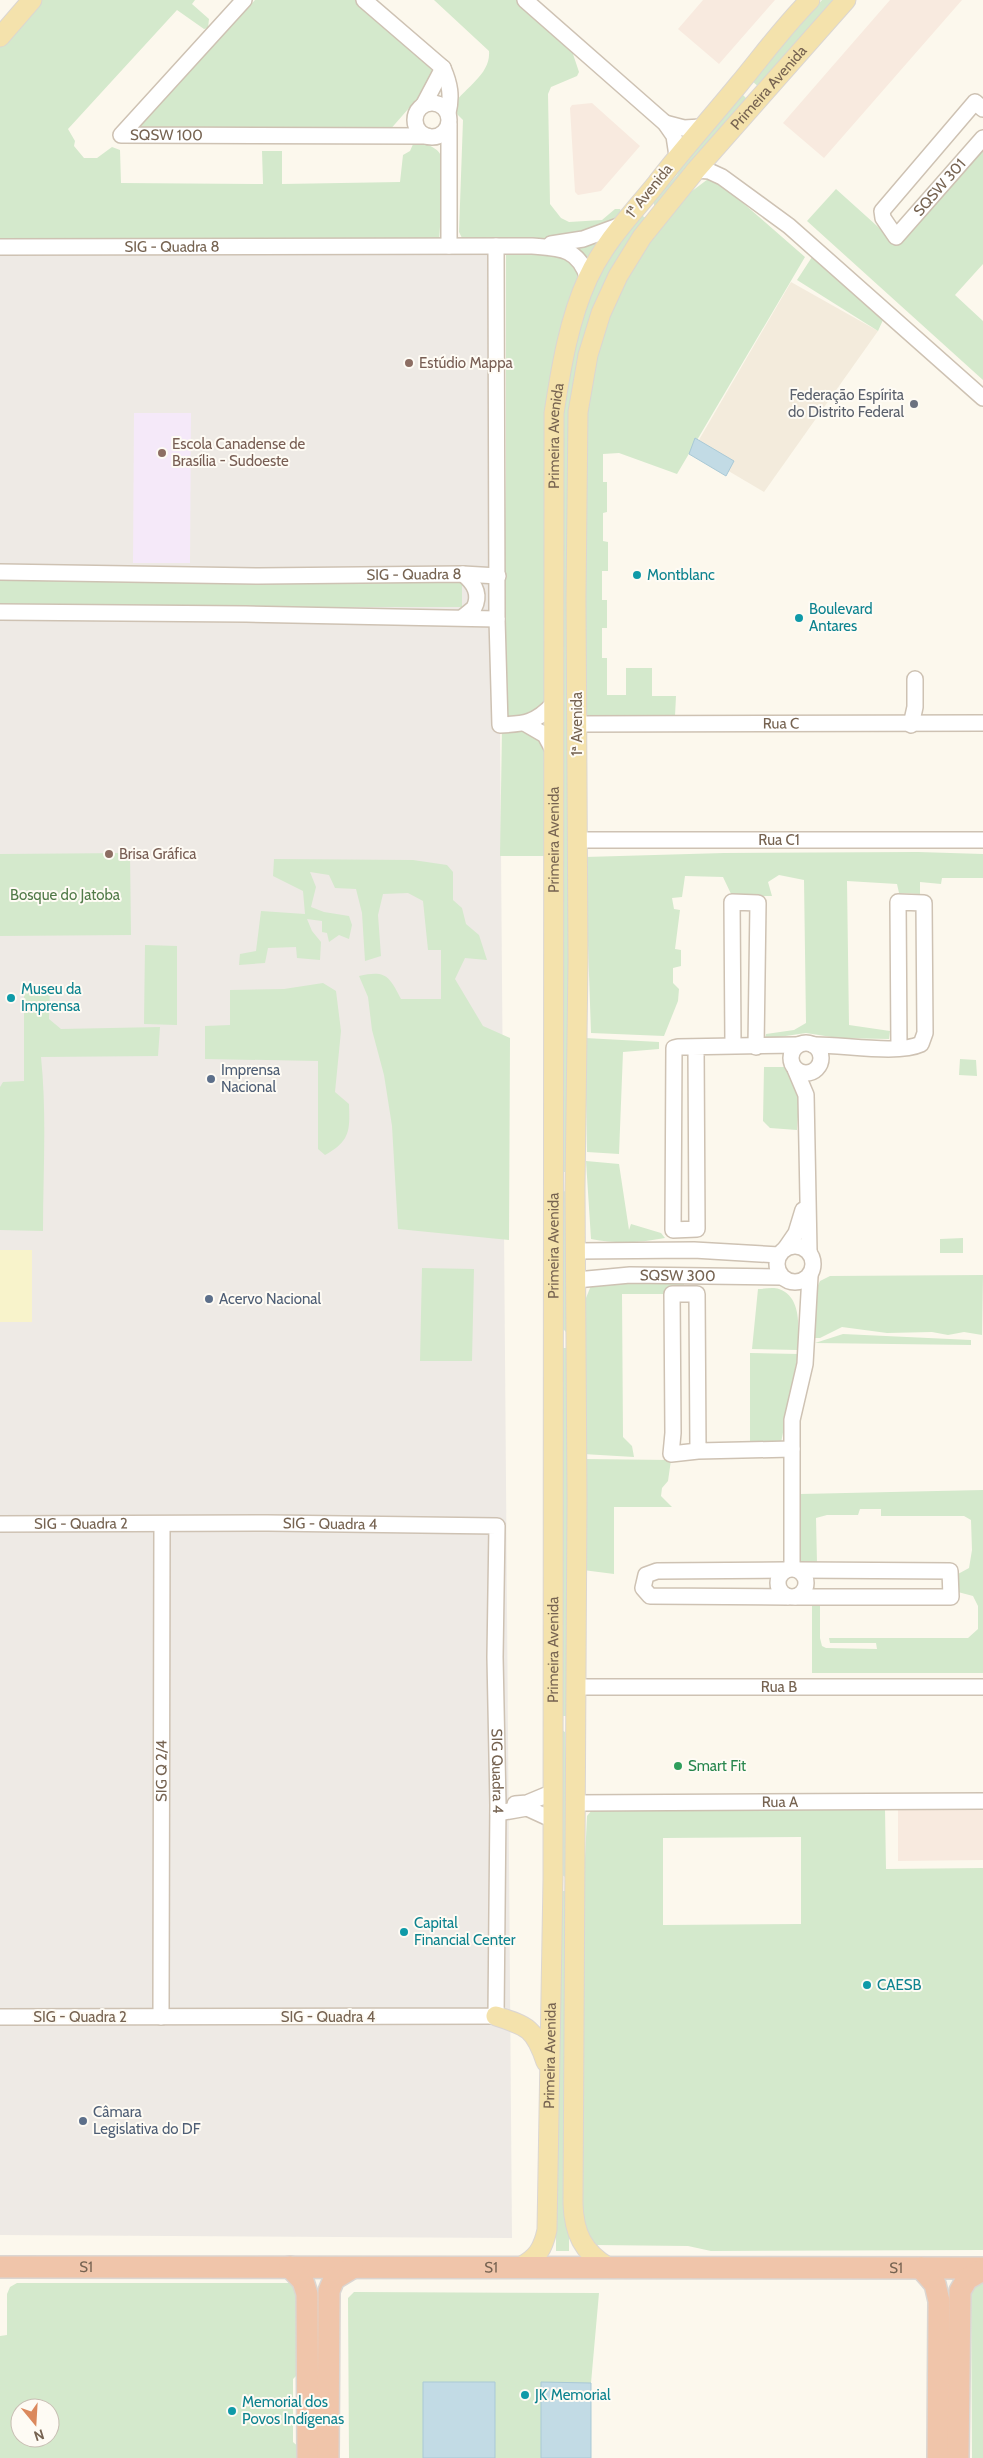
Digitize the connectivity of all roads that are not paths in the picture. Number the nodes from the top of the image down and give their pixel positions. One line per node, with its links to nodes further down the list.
1 (32, 0): 7 (main road)
2 (244, 0): 16 (street, SQSW 100)
3 (364, 0): 8 (street)
4 (525, 0): 14 (street)
5 (810, 0): 9 (main road, Primeira Avenida)
6 (846, 0): 10 (main road, Primeira Avenida)
7 (0, 37)
8 (443, 68): 11 (street); 13 (street)
9 (739, 84): 10 (main road); 15 (main road, Primeira Avenida)
10 (754, 103): 19 (main road, Primeira Avenida)
11 (420, 108): 13 (street); 16 (street); 17 (street)
12 (983, 109): 18 (street, SQSW 301)
13 (449, 118): 17 (street); 20 (street)
14 (665, 123): 15 (street); 21 (street)
15 (701, 127): 21 (main road, Primeira Avenida)
16 (393, 136): 17 (street, SQSW 100)
17 (430, 136): 20 (street)
18 (983, 138)
19 (718, 145): 22 (main road, Primeira Avenida); 23 (street)
20 (449, 156): 27 (street)
21 (677, 156): 24 (main road, 1ª Avenida)
22 (696, 170): 23 (street); 25 (main road, Primeira Avenida)
23 (730, 182): 32 (street)
24 (646, 196): 25 (main road); 26 (main road, 1ª Avenida)
25 (662, 210): 40 (main road, Primeira Avenida)
26 (621, 225): 29 (street, SIG - Quadra 8); 31 (main road, Primeira Avenida)
27 (449, 246): 28 (street, SIG - Quadra 8); 30 (street, SIG - Quadra 8)
28 (496, 246): 29 (street, SIG - Quadra 8); 35 (street)
29 (532, 246): 31 (street, SIG - Quadra 8)
30 (0, 247)
31 (588, 279): 39 (main road, Primeira Avenida)
32 (983, 398)
33 (0, 572): 34 (street, SIG - Quadra 8)
34 (463, 574): 35 (street, SIG - Quadra 8); 37 (street)
35 (498, 576): 38 (street)
36 (0, 612): 37 (street)
37 (463, 617): 38 (street)
38 (497, 619): 44 (street)
39 (552, 652): 40 (main road); 42 (main road, Primeira Avenida)
40 (577, 653): 45 (main road, 1ª Avenida)
41 (915, 679): 46 (street)
42 (553, 704): 44 (street); 47 (main road, Primeira Avenida)
43 (983, 723): 46 (street, Rua C)
44 (526, 724): 47 (street)
45 (578, 724): 46 (street, Rua C); 48 (main road, 1ª Avenida)
46 (911, 725)
47 (553, 750): 49 (main road, Primeira Avenida)
48 (577, 795): 49 (main road); 50 (main road, Primeira Avenida)
49 (553, 797): 63 (main road, Primeira Avenida)
50 (577, 840): 51 (street, Rua C1); 62 (main road, Primeira Avenida)
51 (983, 840)
52 (734, 1045): 54 (street); 55 (street); 55 (street)
53 (805, 1045): 55 (street); 57 (street); 58 (street); 59 (street)
54 (696, 1047): 54 (street)
55 (756, 1047): 59 (street)
56 (898, 1047): 56 (street); 57 (street)
57 (857, 1048): 58 (street)
58 (819, 1065): 59 (street); 60 (street)
59 (794, 1068): 60 (street)
60 (806, 1096): 61 (street)
61 (807, 1186): 66 (street); 67 (street)
62 (576, 1188): 63 (main road); 64 (main road, Primeira Avenida)
63 (552, 1189): 73 (main road, Primeira Avenida)
64 (576, 1251): 65 (street, SQSW 300); 71 (main road, Primeira Avenida)
65 (632, 1251): 66 (street, SQSW 300); 68 (street)
66 (782, 1252): 67 (street); 70 (street)
67 (808, 1252): 69 (street)
68 (630, 1276): 70 (street, SQSW 300); 71 (street, SQSW 300)
69 (810, 1276): 70 (street); 72 (street)
70 (783, 1278): 72 (street)
71 (576, 1280): 74 (main road, Primeira Avenida)
72 (807, 1323): 75 (street)
73 (553, 1333): 74 (main road); 86 (main road, Primeira Avenida)
74 (576, 1337): 84 (main road, Primeira Avenida)
75 (792, 1449): 76 (street); 80 (street)
76 (698, 1451): 76 (street)
77 (0, 1524): 78 (street, SIG - Quadra 2)
78 (162, 1524): 79 (street, SIG - Quadra 4); 97 (street, SIG Q 2/4)
79 (498, 1526): 91 (street, SIG Quadra 4)
80 (792, 1570): 81 (street); 82 (street); 82 (street); 82 (street)
81 (818, 1570): 83 (street); 83 (street)
82 (791, 1597): 83 (street)
83 (817, 1597)
84 (575, 1687): 85 (street, Rua B); 87 (main road, Primeira Avenida)
85 (983, 1687)
86 (551, 1728): 87 (main road); 88 (main road, Primeira Avenida)
87 (576, 1730): 90 (main road, Primeira Avenida)
88 (552, 1792): 91 (street); 92 (main road, Primeira Avenida)
89 (983, 1801): 90 (street, Rua A)
90 (576, 1803): 94 (main road, Primeira Avenida)
91 (503, 1807): 92 (street); 95 (street, SIG Quadra 4)
92 (551, 1819): 93 (main road, Primeira Avenida)
93 (553, 1879): 94 (main road); 98 (main road, Primeira Avenida)
94 (575, 1879): 102 (main road, Primeira Avenida)
95 (496, 2016): 97 (street, SIG - Quadra 4); 98 (main road)
96 (0, 2017): 97 (street, SIG - Quadra 2)
97 (161, 2017)
98 (550, 2078): 101 (main road, Primeira Avenida)
99 (0, 2267): 100 (highway, S1)
100 (290, 2267): 103 (highway, S1); 106 (highway)
101 (520, 2267): 102 (highway, S1); 103 (highway, S1)
102 (608, 2267): 104 (highway, S1)
103 (352, 2268): 107 (highway)
104 (921, 2268): 105 (highway, S1); 108 (highway)
105 (983, 2269): 109 (highway)
106 (308, 2458)
107 (328, 2458)
108 (938, 2458)
109 (958, 2458)

